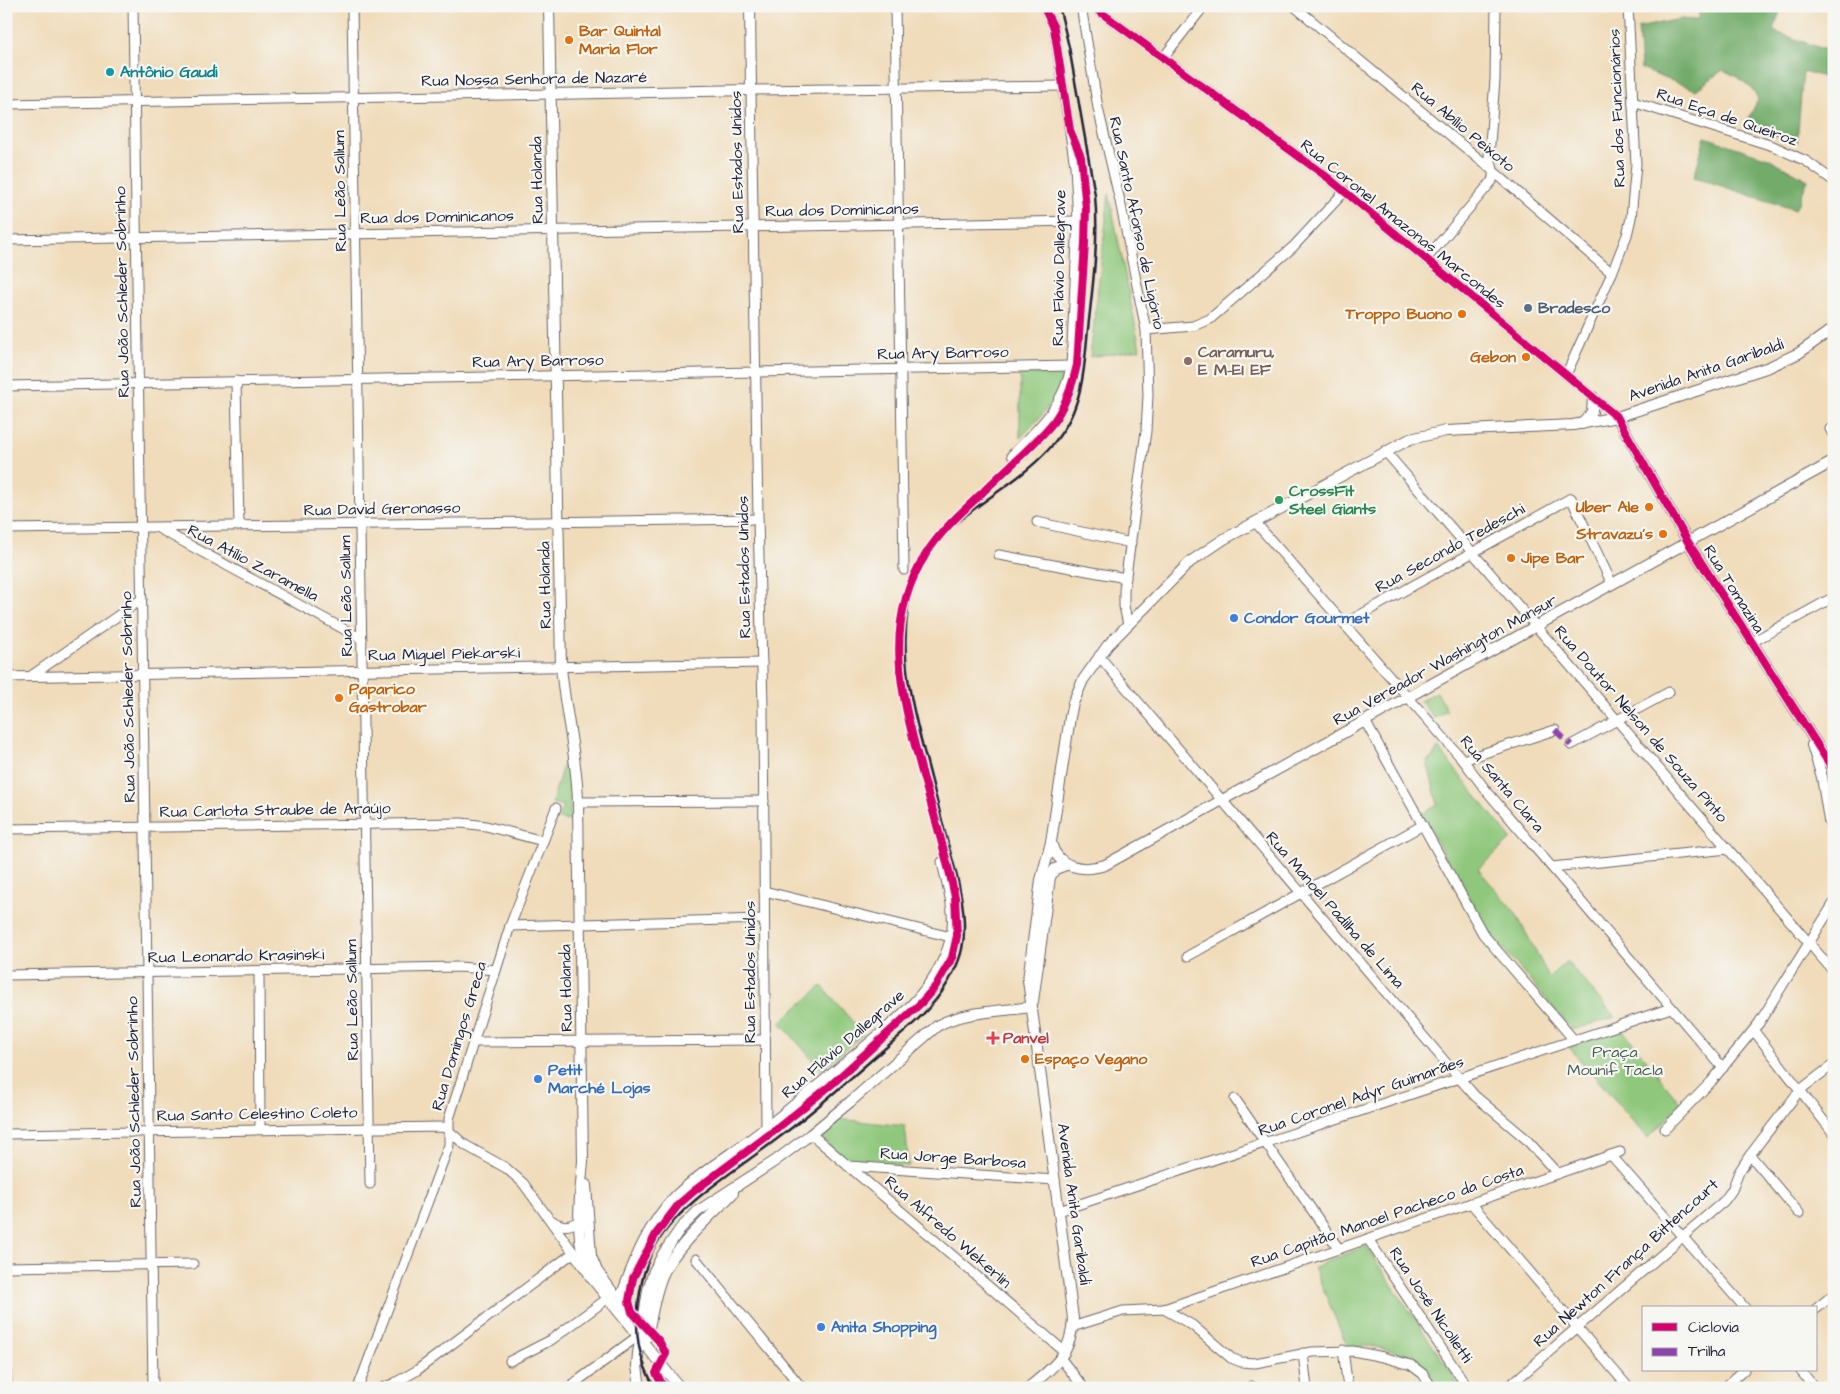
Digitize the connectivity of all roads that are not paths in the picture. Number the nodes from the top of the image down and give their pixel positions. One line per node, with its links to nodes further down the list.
1 (133, 6): 19 (street, Rua João Schleder Sobrinho)
2 (352, 6): 18 (street, Rua Leão Sallum)
3 (549, 6): 17 (main road, Rua Holanda)
4 (750, 6): 16 (main road, Rua Estados Unidos)
5 (896, 6): 15 (street)
6 (1043, 6): 14 (street, Rua Flávio Dallegrave)
7 (1082, 6): 35 (street, Rua Santo Afonso de Ligório)
8 (1092, 6): 13 (street, Rua Coronel Amazonas Marcondes)
9 (1204, 6): 13 (street)
10 (1294, 6): 22 (street, Rua Abílio Peixoto)
11 (1496, 6): 22 (street)
12 (1628, 6): 20 (street, Rua dos Funcionários)
13 (1163, 58): 24 (street, Rua Coronel Amazonas Marcondes)
14 (1062, 86): 15 (street, Rua Nossa Senhora de Nazaré); 25 (street, Rua Flávio Dallegrave)
15 (897, 88): 16 (street, Rua Nossa Senhora de Nazaré); 26 (street)
16 (751, 90): 17 (main road, Rua Nossa Senhora de Nazaré); 27 (street, Rua Estados Unidos)
17 (550, 94): 18 (street, Rua Nossa Senhora de Nazaré); 28 (main road, Rua Holanda)
18 (354, 97): 19 (street, Rua Nossa Senhora de Nazaré); 29 (street, Rua Leão Sallum)
19 (135, 101): 21 (street, Rua Nossa Senhora de Nazaré); 30 (street, Rua João Schleder Sobrinho)
20 (1633, 102): 23 (street, Rua Eça de Queiroz); 33 (street, Rua dos Funcionários)
21 (6, 104)
22 (1494, 172): 32 (street); 33 (street, Rua Abílio Peixoto)
23 (1834, 181)
24 (1345, 192): 32 (street, Rua Coronel Amazonas Marcondes); 35 (street)
25 (1078, 221): 26 (street, Rua dos Dominicanos); 36 (street, Rua Flávio Dallegrave)
26 (899, 223): 27 (street, Rua dos Dominicanos); 37 (street)
27 (753, 226): 28 (street, Rua dos Dominicanos); 38 (street, Rua Estados Unidos)
28 (553, 230): 29 (street, Rua dos Dominicanos); 40 (main road, Rua Holanda)
29 (356, 234): 30 (street, Rua dos Dominicanos); 41 (street, Rua Leão Sallum)
30 (137, 238): 31 (street, Rua dos Dominicanos); 43 (street, Rua João Schleder Sobrinho)
31 (6, 240)
32 (1426, 259): 39 (street, Rua Coronel Amazonas Marcondes)
33 (1612, 273): 39 (street, Rua dos Funcionários)
34 (1834, 328): 46 (main road, Avenida Anita Garibaldi)
35 (1146, 330): 61 (street, Rua Santo Afonso de Ligório)
36 (1071, 366): 37 (street, Rua Ary Barroso); 49 (street, Rua Flávio Dallegrave)
37 (901, 369): 38 (street, Rua Ary Barroso); 64 (street)
38 (756, 372): 40 (street, Rua Ary Barroso); 51 (street, Rua Estados Unidos)
39 (1566, 375): 45 (street, Rua Coronel Amazonas Marcondes)
40 (556, 376): 41 (street, Rua Ary Barroso); 52 (main road, Rua Holanda)
41 (358, 379): 42 (street, Rua Ary Barroso); 55 (street, Rua Leão Sallum)
42 (236, 382): 43 (street, Rua Ary Barroso); 56 (street)
43 (139, 383): 44 (street, Rua Ary Barroso); 57 (street, Rua João Schleder Sobrinho)
44 (6, 386)
45 (1593, 398): 46 (street, Rua Coronel Amazonas Marcondes); 47 (main road)
46 (1617, 417): 47 (main road, Avenida Anita Garibaldi); 60 (main road, Rua Tomazina)
47 (1582, 424): 48 (main road, Avenida Anita Garibaldi)
48 (1386, 451): 54 (main road, Avenida Anita Garibaldi); 62 (street, Rua Doutor Nelson de Souza Pinto)
49 (1012, 455)
50 (1834, 461): 60 (main road, Rua Vereador Washington Mansur)
51 (758, 519): 52 (street, Rua David Geronasso); 75 (street, Rua Estados Unidos)
52 (558, 522): 55 (street, Rua David Geronasso); 76 (main road, Rua Holanda)
53 (1037, 522): 61 (street)
54 (1255, 522): 69 (street, Rua Santa Clara); 70 (main road, Avenida Anita Garibaldi)
55 (360, 524): 56 (street, Rua David Geronasso); 72 (street, Rua Leão Sallum)
56 (239, 526): 58 (street, Rua David Geronasso)
57 (141, 527): 58 (street, Rua David Geronasso); 59 (street, Rua David Geronasso); 68 (street, Rua João Schleder Sobrinho)
58 (156, 527): 72 (street, Rua Atílio Zaramella)
59 (6, 529)
60 (1688, 542): 66 (main road, Rua Vereador Washington Mansur); 73 (main road, Rua Tomazina)
61 (1131, 543): 65 (street, Rua Santo Afonso de Ligório)
62 (1472, 552): 66 (street, Rua Secondo Tedeschi); 69 (street, Rua Secondo Tedeschi); 71 (street, Rua Doutor Nelson de Souza Pinto)
63 (998, 555): 65 (street)
64 (904, 570)
65 (1126, 578): 70 (street, Rua Santo Afonso de Ligório)
66 (1612, 584): 71 (main road, Rua Vereador Washington Mansur)
67 (1834, 597): 73 (street)
68 (142, 600): 78 (street, Rua João Schleder Sobrinho); 80 (street)
69 (1344, 624): 82 (street, Rua Santa Clara)
70 (1128, 625): 74 (main road, Avenida Anita Garibaldi)
71 (1536, 626): 82 (main road, Rua Vereador Washington Mansur); 84 (street, Rua Doutor Nelson de Souza Pinto)
72 (362, 639): 77 (street, Rua Leão Sallum)
73 (1752, 642): 83 (main road, Rua Tomazina)
74 (1099, 656): 93 (street, Rua Manoel Padilha de Lima); 102 (main road, Avenida Anita Garibaldi)
75 (762, 663): 76 (street, Rua Miguel Piekarski); 92 (street, Rua Estados Unidos)
76 (561, 667): 77 (street, Rua Miguel Piekarski); 94 (main road, Rua Holanda)
77 (362, 670): 78 (street, Rua Miguel Piekarski); 96 (street, Rua Leão Sallum)
78 (143, 675): 80 (street, Rua Miguel Piekarski); 98 (street, Rua João Schleder Sobrinho)
79 (6, 677): 80 (street, Rua Miguel Piekarski)
80 (30, 677)
81 (1669, 692): 84 (street)
82 (1408, 697): 85 (main road, Rua Vereador Washington Mansur); 88 (street, Rua Santa Clara)
83 (1796, 712): 89 (main road, Rua Tomazina); 91 (main road, Rua Tomazina)
84 (1617, 720): 87 (street); 103 (street, Rua Doutor Nelson de Souza Pinto)
85 (1365, 721): 93 (main road, Rua Vereador Washington Mansur); 97 (street)
86 (1555, 730): 88 (street)
87 (1571, 745)
88 (1463, 760): 106 (street, Rua Santa Clara)
89 (1834, 771)
90 (1834, 786): 91 (main road)
91 (1826, 795): 100 (main road, Rua Tomazina)
92 (764, 801): 94 (street); 107 (street, Rua Estados Unidos)
93 (1222, 801): 105 (main road, Rua Vereador Washington Mansur); 108 (street, Rua Manoel Padilha de Lima)
94 (578, 802): 111 (main road, Rua Holanda)
95 (556, 808): 101 (street, Rua Domingos Greca)
96 (365, 824): 98 (street, Rua Carlota Straube de Araújo); 101 (street, Rua Carlota Straube de Araújo); 116 (street, Rua Leão Sallum)
97 (1423, 825): 108 (street); 126 (street)
98 (145, 827): 99 (street, Rua Carlota Straube de Araújo); 119 (street, Rua João Schleder Sobrinho)
99 (6, 829)
100 (1834, 833)
101 (542, 842): 112 (street, Rua Domingos Greca)
102 (1051, 842): 105 (main road); 122 (main road, Avenida Anita Garibaldi)
103 (1728, 849): 106 (street); 114 (street, Rua Doutor Nelson de Souza Pinto)
104 (942, 862): 113 (street, Rua Flávio Dallegrave)
105 (1066, 865): 122 (main road, Avenida Anita Garibaldi)
106 (1552, 867): 123 (street, Rua Santa Clara)
107 (764, 891): 110 (street, Rua Estados Unidos); 113 (street)
108 (1301, 893): 115 (street); 131 (street, Rua Manoel Padilha de Lima)
109 (1834, 903): 114 (street)
110 (764, 918): 111 (street); 125 (street, Rua Estados Unidos)
111 (580, 924): 112 (street); 127 (main road, Rua Holanda)
112 (510, 926): 118 (street, Rua Domingos Greca)
113 (951, 937): 135 (street, Rua Flávio Dallegrave)
114 (1809, 943): 120 (street, Rua Doutor Nelson de Souza Pinto); 124 (street)
115 (1188, 956)
116 (367, 969): 117 (street, Rua Leonardo Krasinski); 118 (street, Rua Leonardo Krasinski); 134 (street, Rua Leão Sallum)
117 (259, 970): 119 (street, Rua Leonardo Krasinski); 136 (street)
118 (496, 970): 128 (street, Rua Domingos Greca)
119 (147, 972): 121 (street, Rua Leonardo Krasinski); 139 (street, Rua João Schleder Sobrinho)
120 (1834, 972)
121 (6, 975)
122 (1032, 1007): 141 (main road); 148 (main road, Avenida Anita Garibaldi)
123 (1671, 1008): 126 (street, Rua Coronel Adyr Guimarães); 130 (street, Rua Santa Clara)
124 (1754, 1031): 130 (street); 132 (street)
125 (765, 1040): 127 (street); 135 (street, Rua Estados Unidos)
126 (1574, 1040): 131 (street, Rua Coronel Adyr Guimarães)
127 (581, 1041): 128 (street); 145 (main road, Rua Holanda)
128 (474, 1042): 138 (street, Rua Domingos Greca)
129 (1834, 1064): 132 (street, Rua Newton França Bittencourt)
130 (1723, 1068): 137 (street)
131 (1459, 1078): 143 (street, Rua Coronel Adyr Guimarães); 147 (street, Rua Manoel Padilha de Lima)
132 (1800, 1090): 142 (street); 144 (street, Rua Newton França Bittencourt)
133 (1235, 1099): 143 (street)
134 (369, 1127): 136 (street, Rua Santo Celestino Coleto); 138 (street, Rua Santo Celestino Coleto); 150 (street, Rua Leão Sallum)
135 (766, 1127): 167 (street, Rua Flávio Dallegrave)
136 (260, 1129): 139 (street, Rua Santo Celestino Coleto)
137 (1665, 1129)
138 (448, 1130): 154 (street); 185 (street, Rua Domingos Greca)
139 (149, 1131): 140 (street, Rua Santo Celestino Coleto); 162 (street, Rua João Schleder Sobrinho)
140 (6, 1134)
141 (811, 1134): 146 (street, Rua Alfredo Wekerlin); 149 (main road)
142 (1834, 1134)
143 (1265, 1143): 152 (street, Rua Coronel Adyr Guimarães); 158 (street)
144 (1750, 1155): 153 (street); 156 (street, Rua Newton França Bittencourt)
145 (583, 1161): 155 (main road, Rua Holanda); 164 (main road, Rua Holanda)
146 (848, 1166): 148 (street, Rua Jorge Barbosa); 178 (street, Rua Alfredo Wekerlin)
147 (1558, 1174): 151 (street, Rua Capitão Manoel Pacheco da Costa); 156 (street, Rua Capitão Manoel Pacheco da Costa)
148 (1055, 1180): 152 (main road, Avenida Anita Garibaldi)
149 (742, 1183): 171 (main road); 175 (main road)
150 (370, 1184)
151 (1471, 1204): 157 (street, Rua Capitão Manoel Pacheco da Costa); 174 (street)
152 (1059, 1211): 173 (main road, Avenida Anita Garibaldi)
153 (1800, 1213)
154 (550, 1219): 155 (street); 159 (street)
155 (580, 1220): 164 (main road, Rua Holanda)
156 (1682, 1237): 168 (street); 174 (street, Rua Newton França Bittencourt)
157 (1368, 1239): 158 (street, Rua Capitão Manoel Pacheco da Costa); 197 (street, Rua José Nicolletti)
158 (1339, 1249): 170 (street, Rua Capitão Manoel Pacheco da Costa)
159 (573, 1253): 164 (street); 186 (street)
160 (696, 1259): 191 (street)
161 (193, 1264): 162 (street)
162 (151, 1265): 163 (street); 184 (street, Rua João Schleder Sobrinho)
163 (6, 1267)
164 (593, 1273): 166 (main road); 167 (main road)
165 (1834, 1294): 169 (street)
166 (607, 1299): 175 (main road); 180 (street)
167 (619, 1301): 172 (main road)
168 (1743, 1306)
169 (1818, 1307)
170 (1164, 1308): 173 (street, Rua Capitão Manoel Pacheco da Costa); 177 (street)
171 (644, 1313): 172 (main road); 175 (main road)
172 (628, 1319): 175 (main road)
173 (1072, 1327): 178 (main road, Avenida Anita Garibaldi)
174 (1577, 1328): 198 (street, Rua Newton França Bittencourt); 199 (street)
175 (640, 1339): 187 (street); 188 (main road); 189 (main road); 190 (main road)
176 (1344, 1350): 177 (street); 195 (street); 196 (street)
177 (1302, 1353): 194 (street)
178 (1063, 1355): 192 (main road); 193 (street, Rua Alfredo Wekerlin)
179 (6, 1361): 183 (street)
180 (510, 1361)
181 (1742, 1372): 200 (street)
182 (1802, 1372): 201 (street)
183 (7, 1388)
184 (153, 1388)
185 (358, 1388)
186 (382, 1388)
187 (568, 1388)
188 (640, 1388)
189 (646, 1388)
190 (680, 1388)
191 (802, 1388)
192 (1028, 1388)
193 (1084, 1388)
194 (1308, 1388)
195 (1348, 1388)
196 (1432, 1388)
197 (1468, 1388)
198 (1507, 1388)
199 (1629, 1388)
200 (1724, 1388)
201 (1815, 1388)

